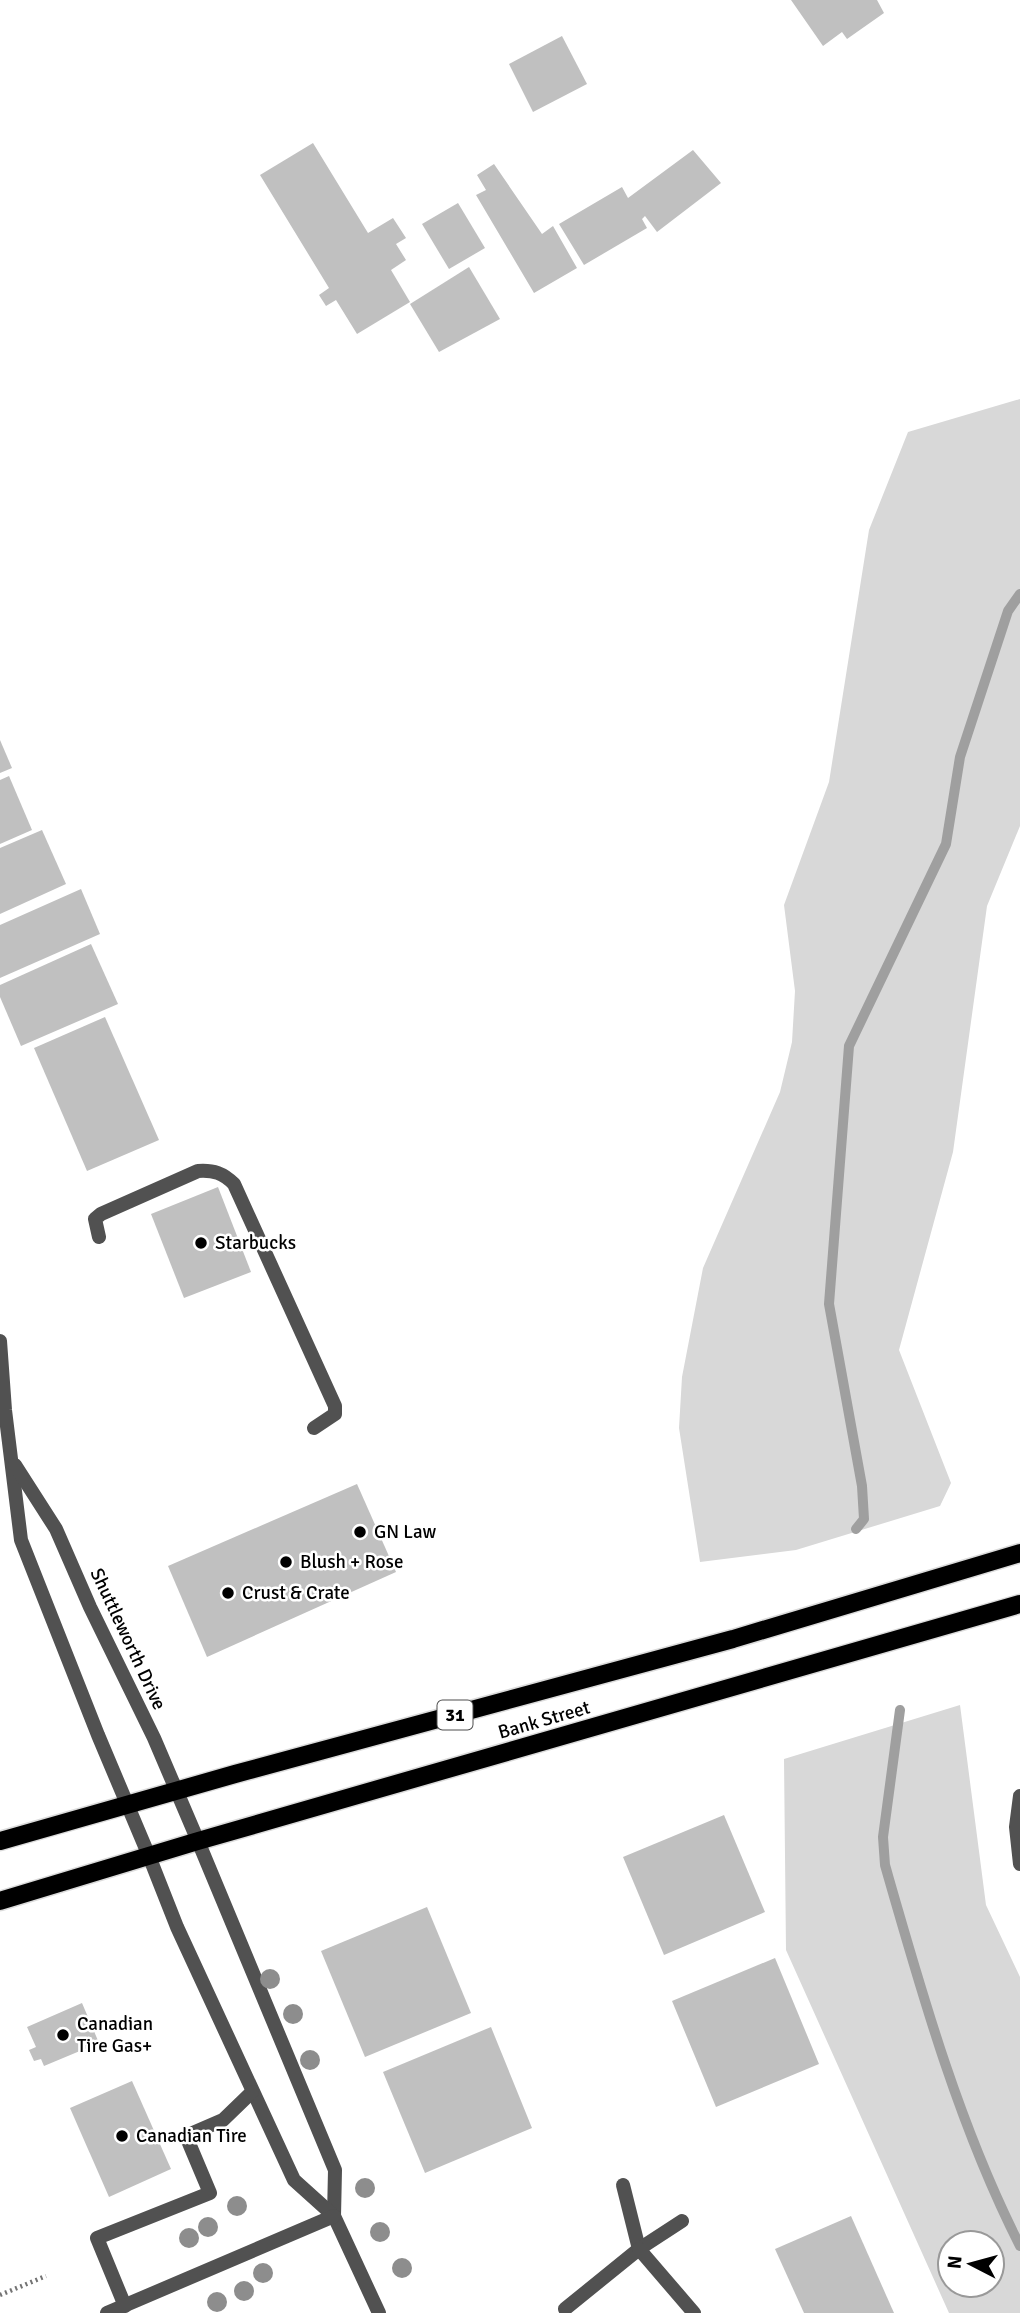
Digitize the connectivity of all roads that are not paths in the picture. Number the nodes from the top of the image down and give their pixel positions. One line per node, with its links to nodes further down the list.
1 (99, 1237): 3 (street)
2 (0, 1341): 4 (street, Shuttleworth Drive)
3 (314, 1428)
4 (6, 1464): 7 (street, Shuttleworth Drive); 9 (street, Shuttleworth Drive)
5 (1020, 1553): 7 (main road, Bank Street / 31)
6 (1020, 1604): 11 (main road, Bank Street)
7 (177, 1790): 9 (main road, Bank Street / 31); 11 (street, Shuttleworth Drive)
8 (1020, 1796): 13 (street)
9 (127, 1805): 10 (main road, Bank Street / 31); 12 (street, Shuttleworth Drive)
10 (0, 1841)
11 (198, 1841): 12 (main road, Bank Street); 17 (street, Shuttleworth Drive)
12 (149, 1856): 14 (main road, Bank Street); 15 (street, Shuttleworth Drive)
13 (1020, 1864)
14 (0, 1901)
15 (252, 2092): 17 (street, Shuttleworth Drive); 20 (street)
16 (623, 2185): 19 (street)
17 (334, 2216): 20 (street); 23 (street)
18 (682, 2221): 19 (street)
19 (639, 2249): 21 (street); 24 (street)
20 (125, 2306): 22 (street)
21 (565, 2309)
22 (107, 2313)
23 (379, 2313)
24 (694, 2313)

